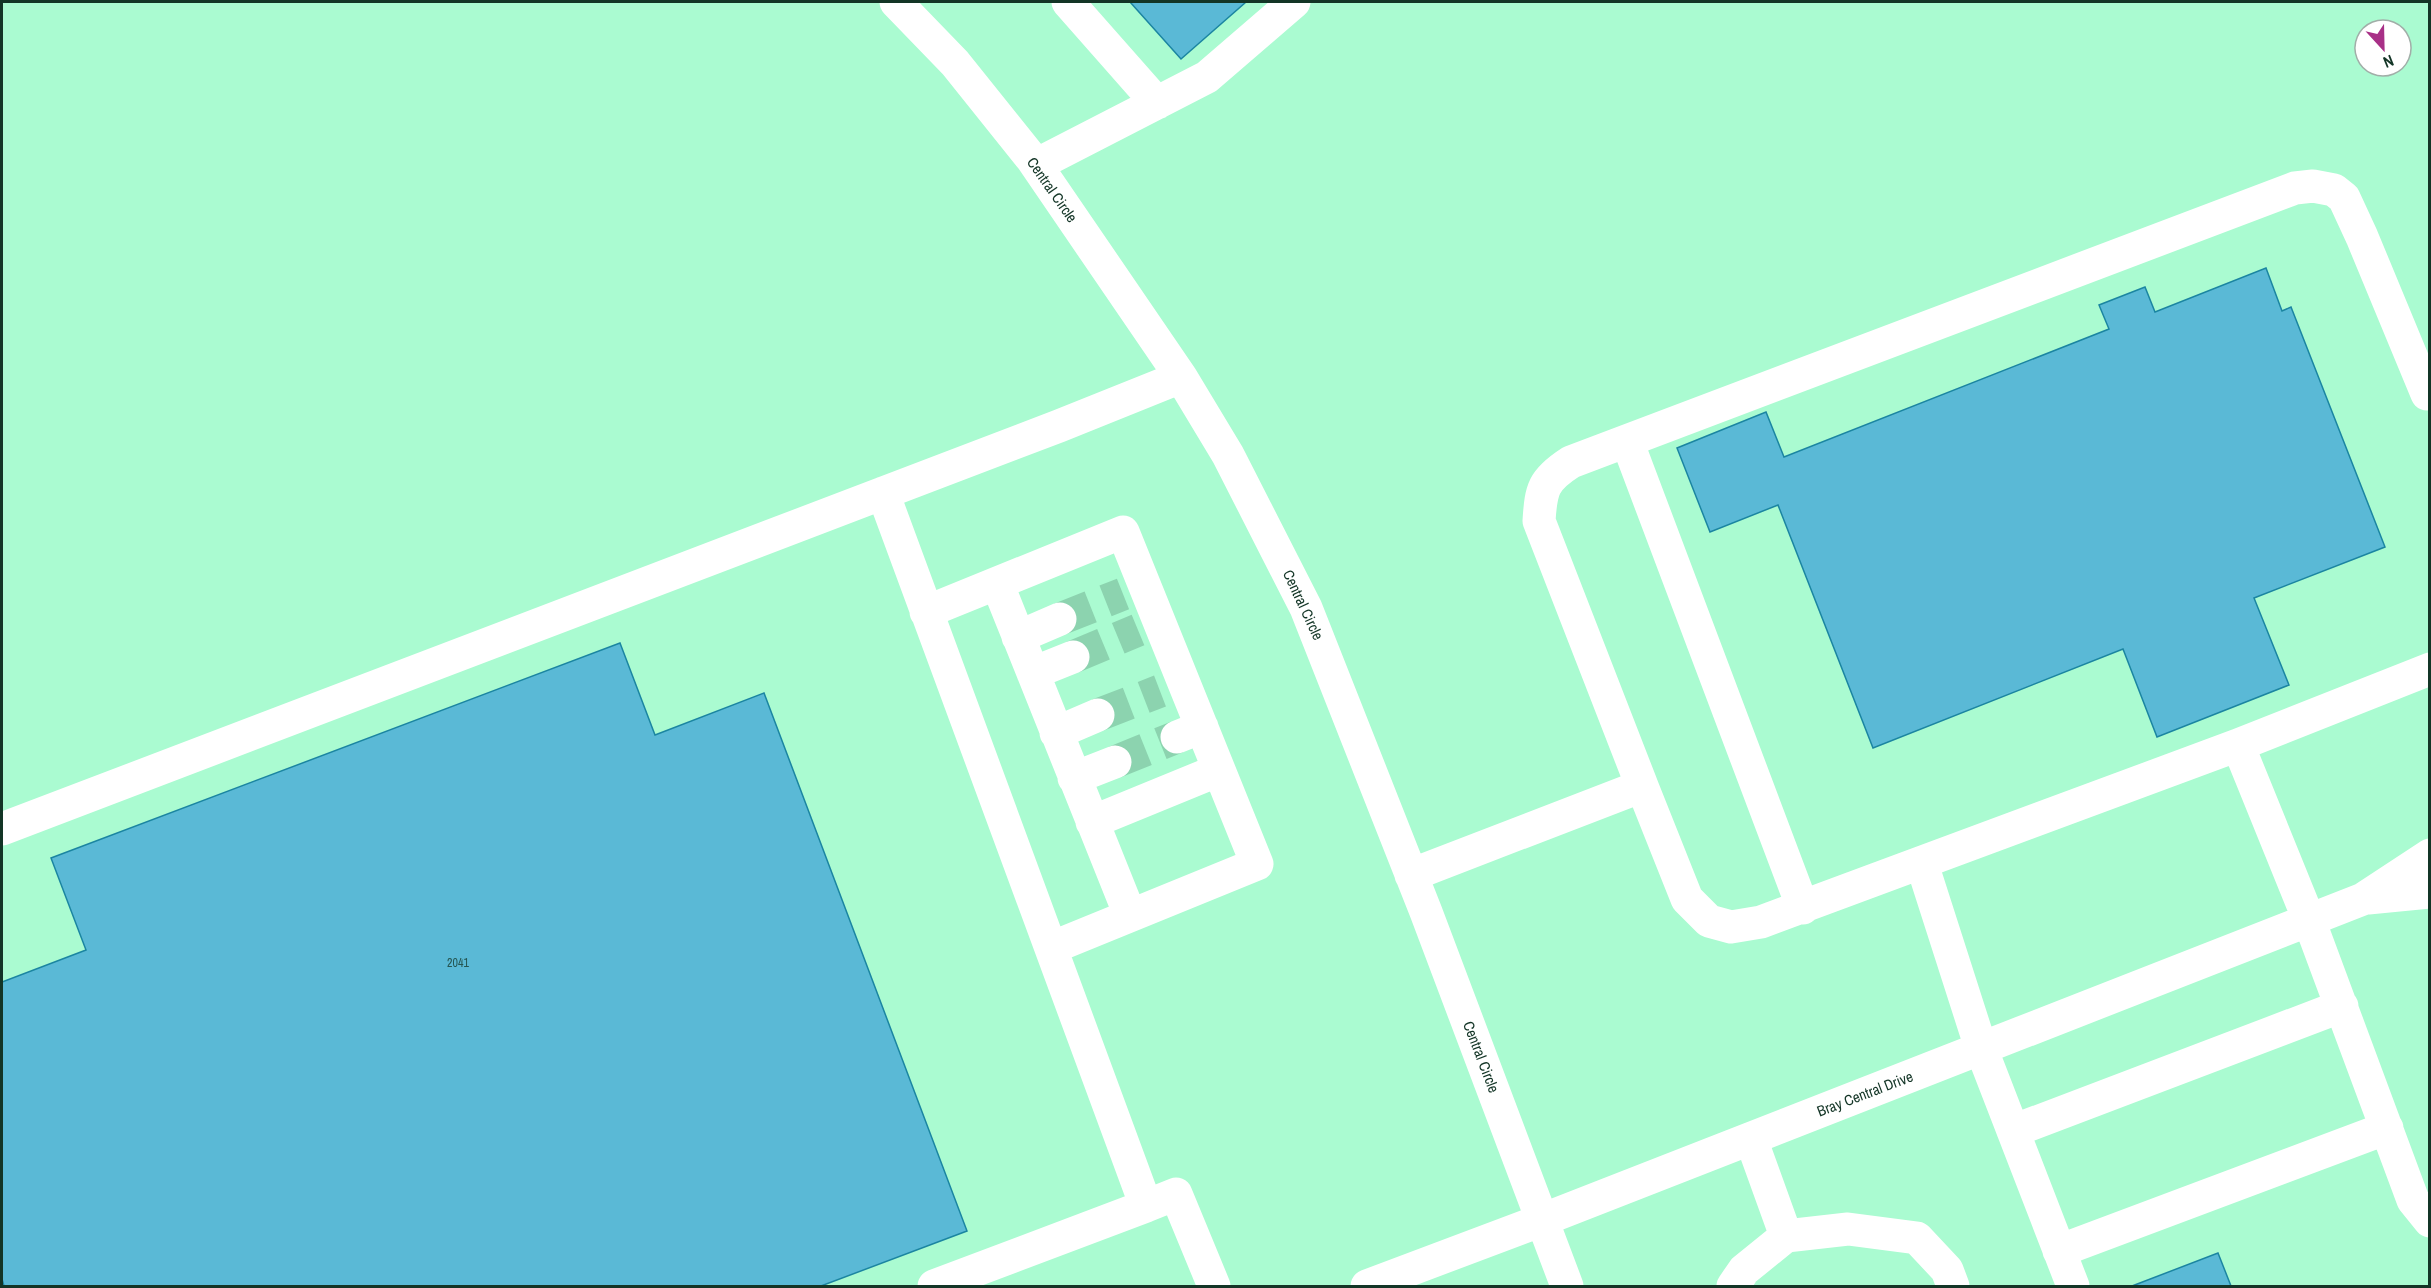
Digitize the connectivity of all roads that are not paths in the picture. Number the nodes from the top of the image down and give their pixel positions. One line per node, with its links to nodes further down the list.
1 (896, 2): 5 (street, Central Circle)
2 (1068, 2): 4 (street)
3 (1294, 2): 4 (street)
4 (1157, 103): 5 (street)
5 (1036, 165): 6 (street, Central Circle)
6 (1181, 377): 9 (street); 28 (street, Central Circle)
7 (2429, 396): 8 (street)
8 (1627, 441): 23 (street); 31 (street)
9 (883, 493): 11 (street); 25 (street)
10 (997, 583): 11 (street); 13 (street); 21 (street)
11 (926, 612): 34 (street)
12 (1060, 620): 13 (street)
13 (1018, 637): 16 (street)
14 (1073, 657): 16 (street)
15 (2430, 669): 19 (street)
16 (1033, 673): 18 (street)
17 (1098, 716): 18 (street)
18 (1056, 733): 22 (street)
19 (2238, 745): 27 (street); 33 (street)
20 (1115, 762): 22 (street)
21 (1219, 770): 24 (street); 32 (street)
22 (1074, 778): 24 (street)
23 (1642, 786): 28 (street); 31 (street)
24 (1092, 822): 32 (street)
25 (2, 829)
26 (2430, 855): 30 (street, Bray Central Drive)
27 (1922, 864): 31 (street); 36 (street)
28 (1411, 874): 41 (street, Central Circle)
29 (2430, 892): 30 (street, Bray Central Drive)
30 (2363, 899): 33 (street, Bray Central Drive)
31 (1803, 908)
32 (1130, 915): 34 (street)
33 (2309, 920): 35 (street); 36 (street, Bray Central Drive)
34 (1051, 948): 40 (street)
35 (2342, 1006): 37 (street); 38 (street)
36 (1982, 1048): 38 (street); 39 (street, Bray Central Drive)
37 (2387, 1128): 42 (street); 44 (street)
38 (2013, 1131): 44 (street)
39 (1751, 1139): 41 (street, Bray Central Drive); 43 (street)
40 (1146, 1206): 45 (street); 46 (street)
41 (1542, 1220): 47 (street, Bray Central Drive); 48 (street, Central Circle)
42 (2430, 1221)
43 (1786, 1236): 49 (street); 50 (street)
44 (2060, 1251): 51 (street)
45 (934, 1287)
46 (1214, 1287)
47 (1366, 1287)
48 (1567, 1287)
49 (1733, 1287)
50 (1953, 1287)
51 (2073, 1287)

